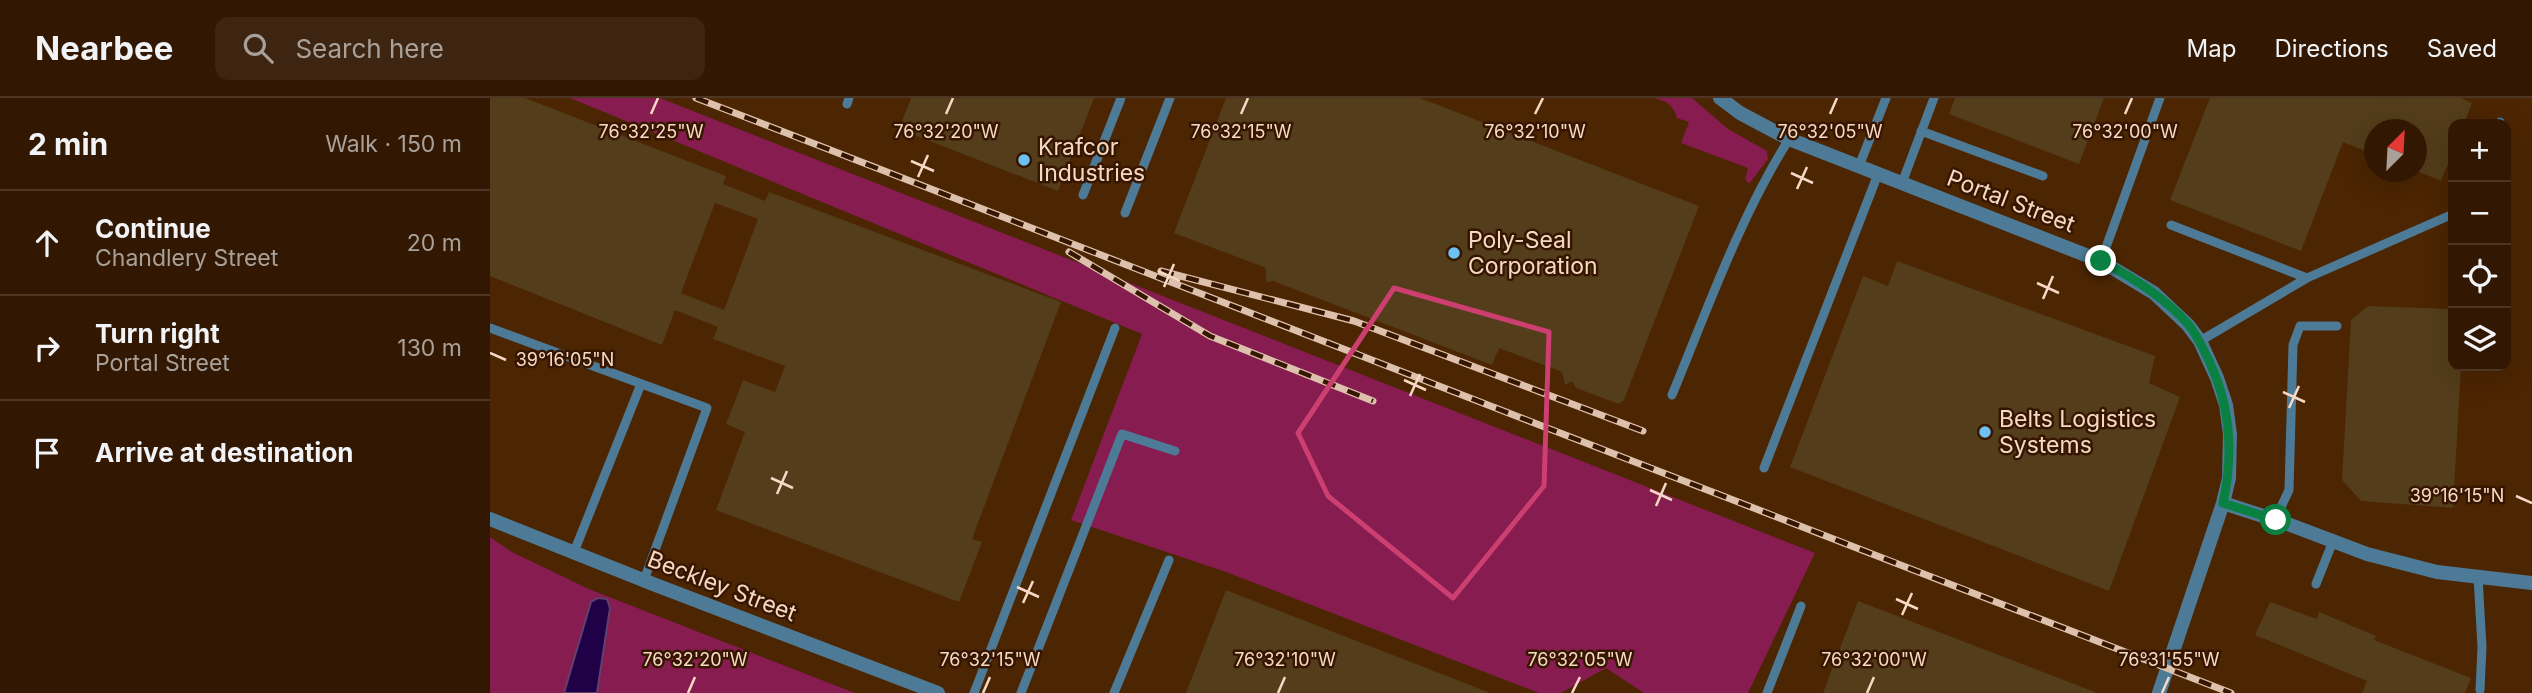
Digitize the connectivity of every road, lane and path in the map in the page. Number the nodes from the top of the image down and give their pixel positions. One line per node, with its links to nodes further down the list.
1 (1121, 98): 13 (lane)
2 (1170, 98): 14 (lane)
3 (1720, 98): 8 (street, Portal Street)
4 (1934, 98): 7 (lane)
5 (2160, 98): 17 (lane)
6 (1882, 99): 9 (lane)
7 (1921, 131): 11 (lane); 12 (lane)
8 (1788, 139): 9 (street, Portal Street); 24 (lane)
9 (1858, 166): 10 (street, Portal Street)
10 (1878, 174): 12 (street, Portal Street); 26 (lane)
11 (2043, 176)
12 (1902, 183): 17 (street, Portal Street)
13 (1083, 195)
14 (1125, 213)
15 (2448, 217): 18 (lane)
16 (2171, 225): 18 (lane)
17 (2101, 261): 22 (street, Portal Street)
18 (2307, 278): 22 (lane)
19 (2337, 326): 29 (lane)
20 (490, 328): 23 (lane)
21 (1115, 328): 40 (lane)
22 (2200, 341): 27 (street, Portal Street)
23 (640, 384): 31 (lane); 34 (lane)
24 (1672, 395)
25 (1175, 451): 41 (lane)
26 (1764, 468)
27 (2223, 503): 29 (street); 44 (street, Portal Street)
28 (490, 519): 31 (street, Beckley Street)
29 (2276, 520): 30 (street)
30 (2333, 541): 33 (street); 36 (lane)
31 (574, 552): 34 (street, Beckley Street)
32 (1169, 560): 42 (lane)
33 (2478, 577): 35 (street); 38 (lane)
34 (643, 580): 39 (street, Beckley Street)
35 (2532, 583)
36 (2316, 584)
37 (1801, 606): 43 (lane)
38 (2480, 690)
39 (939, 693)
40 (974, 693)
41 (1021, 693)
42 (1114, 693)
43 (1767, 693)
44 (2159, 693)

